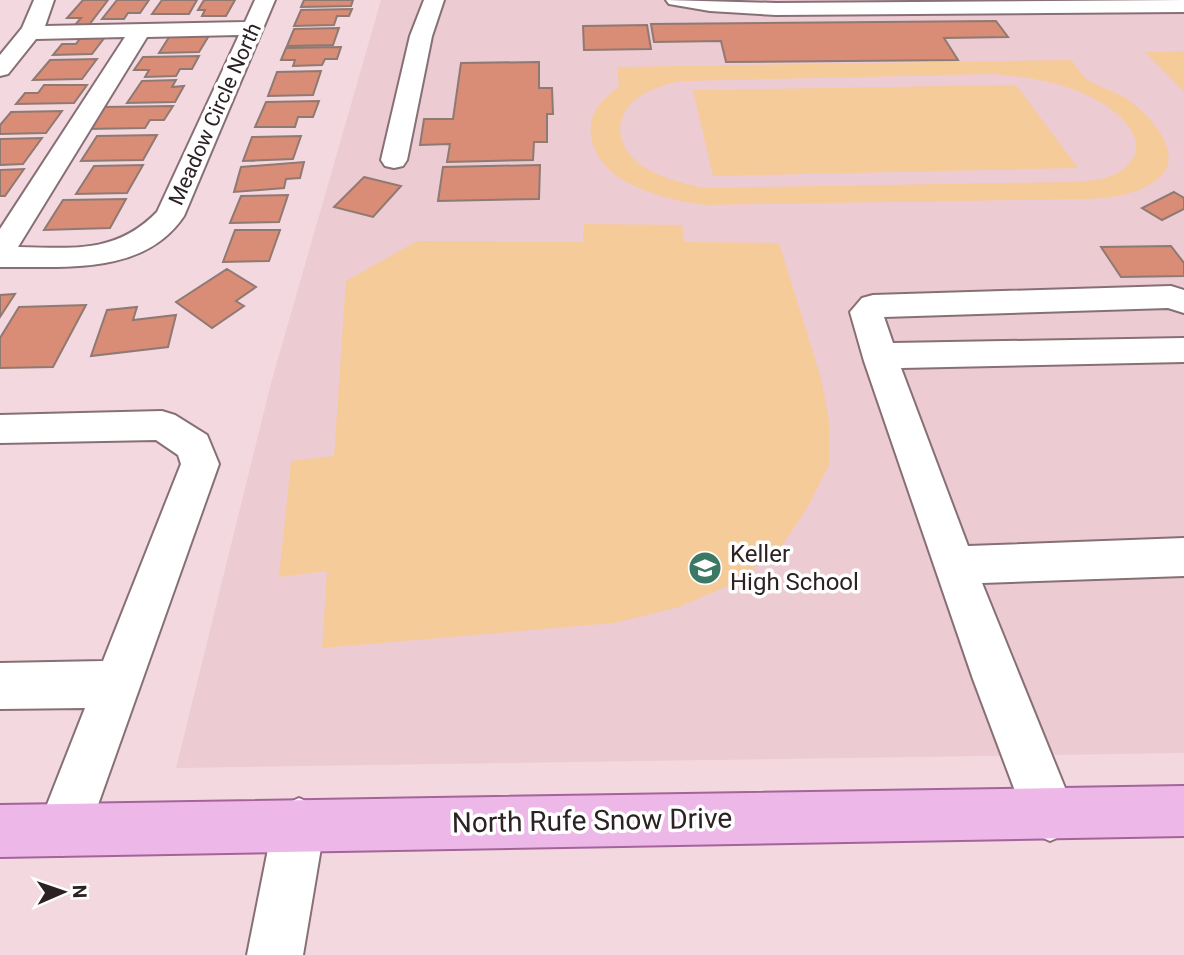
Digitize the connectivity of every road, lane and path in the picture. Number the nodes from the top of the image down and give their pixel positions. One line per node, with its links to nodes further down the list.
1 (44, 0): 9 (street)
2 (265, 0): 7 (street, Meadow Circle North)
3 (434, 0): 11 (street)
4 (677, 0): 5 (street)
5 (1076, 3): 6 (street)
6 (1184, 6)
7 (253, 28): 8 (street); 12 (street, Meadow Circle North)
8 (140, 31): 9 (street); 12 (street)
9 (30, 33): 10 (street)
10 (3, 62)
11 (394, 160)
12 (0, 255)
13 (1184, 302): 15 (street)
14 (1184, 350): 15 (street)
15 (881, 356): 18 (street)
16 (0, 429): 19 (street)
17 (1184, 557): 18 (street)
18 (955, 565): 22 (street)
19 (117, 684): 20 (street); 24 (street)
20 (0, 686)
21 (1184, 811): 22 (main road, North Rufe Snow Drive)
22 (1050, 814): 23 (main road, North Rufe Snow Drive)
23 (299, 824): 24 (main road, North Rufe Snow Drive); 26 (street)
24 (63, 830): 25 (main road, North Rufe Snow Drive)
25 (0, 831)
26 (275, 955)

